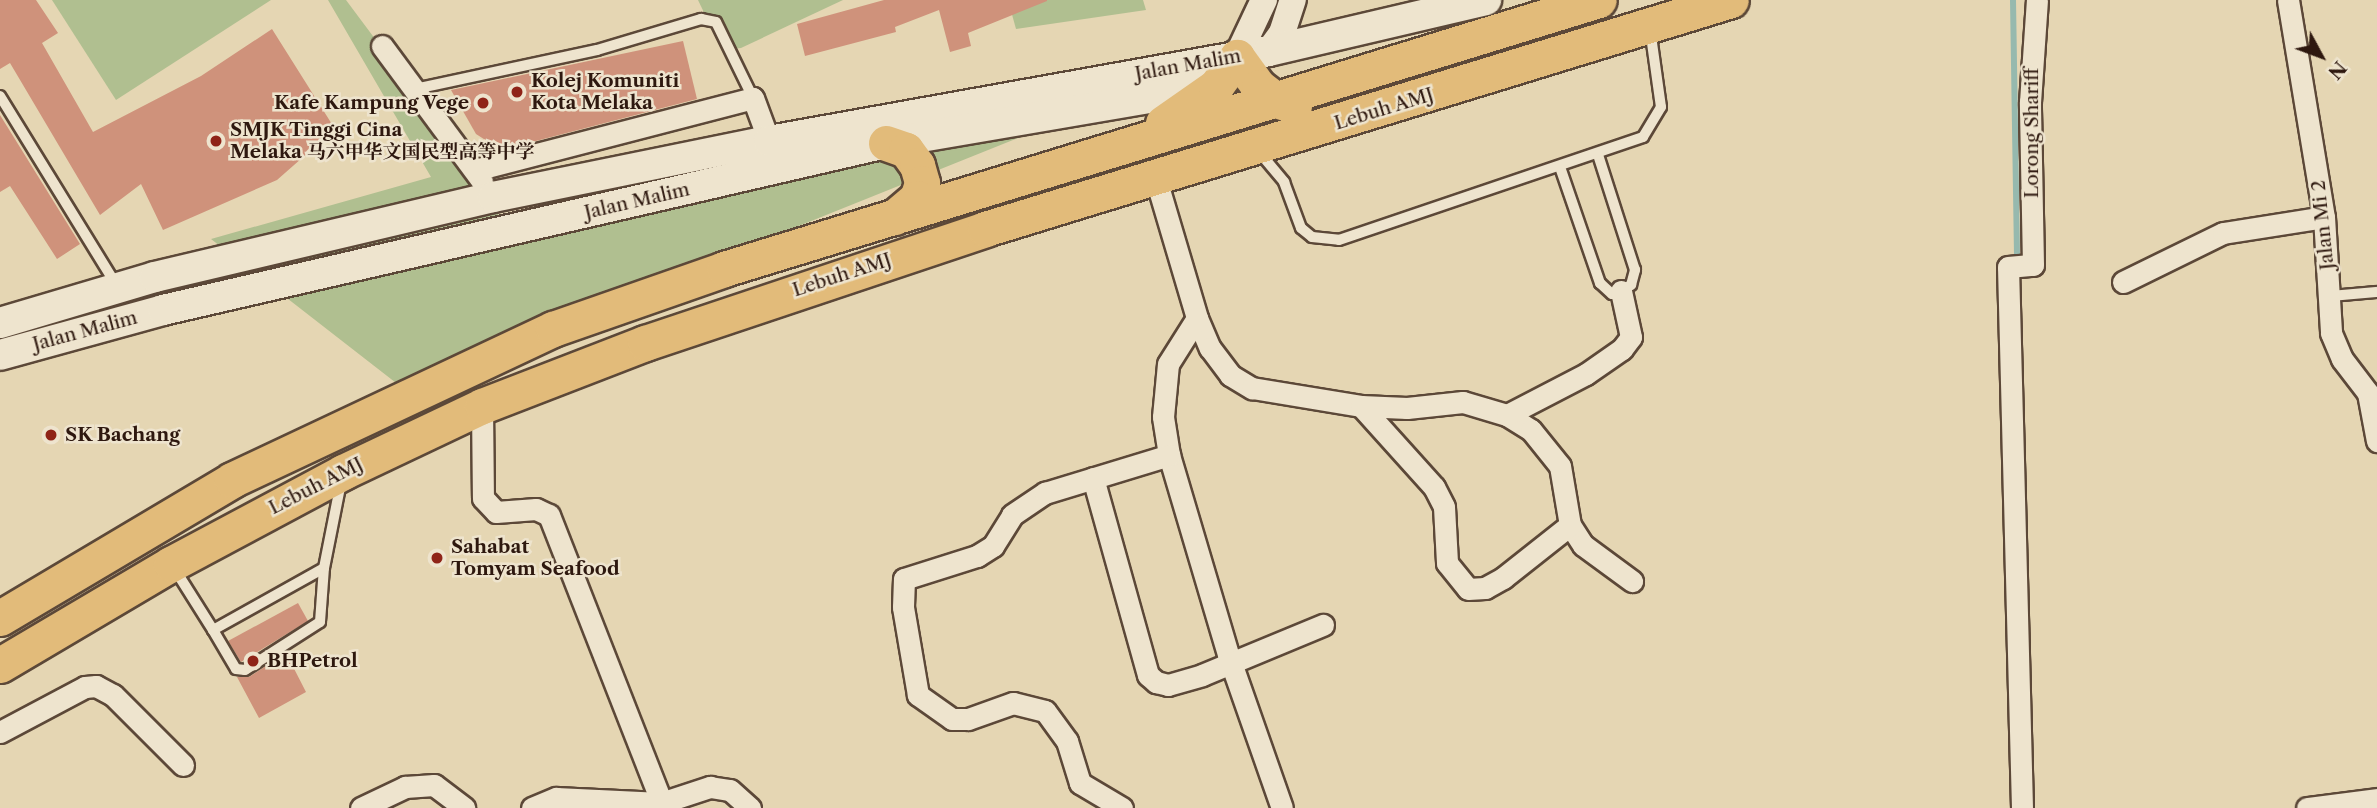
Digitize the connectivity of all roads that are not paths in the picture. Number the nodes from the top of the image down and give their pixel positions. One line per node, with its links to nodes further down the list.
1 (1264, 0): 11 (street)
2 (1293, 0): 11 (street)
3 (1431, 0): 8 (main road)
4 (1599, 0): 15 (highway, Lebuh AMJ)
5 (1731, 0): 9 (highway, Lebuh AMJ)
6 (2037, 0): 62 (street, Lorong Shariff)
7 (2288, 0): 26 (street, Jalan Mi 2)
8 (1480, 1): 11 (main road, Jalan Malim)
9 (1649, 26): 16 (highway, Lebuh AMJ); 20 (lane)
10 (382, 46): 12 (street)
11 (1242, 67): 15 (highway); 17 (main road, Jalan Malim); 18 (main road, Jalan Malim); 23 (highway)
12 (415, 89): 14 (lane); 22 (street)
13 (0, 96): 29 (lane)
14 (753, 98): 17 (street); 22 (street)
15 (1276, 100): 16 (highway); 23 (highway, Lebuh AMJ)
16 (1373, 112): 19 (highway, Lebuh AMJ)
17 (769, 141): 25 (main road, Jalan Malim)
18 (886, 143): 27 (highway); 35 (main road, Jalan Malim)
19 (1255, 148): 21 (lane); 24 (highway, Lebuh AMJ)
20 (1598, 155): 21 (lane); 30 (lane)
21 (1560, 167): 30 (lane)
22 (475, 170): 25 (street)
23 (1046, 170): 27 (highway, Lebuh AMJ)
24 (1155, 176): 33 (street); 36 (highway, Lebuh AMJ)
25 (493, 197): 29 (main road, Jalan Malim)
26 (2323, 216): 28 (street); 32 (street, Jalan Mi 2)
27 (891, 219): 47 (highway, Lebuh AMJ)
28 (2123, 282)
29 (119, 288): 34 (main road, Jalan Malim)
30 (1621, 291): 38 (street)
31 (2377, 292): 32 (lane)
32 (2330, 296): 39 (street, Jalan Mi 2)
33 (1197, 318): 37 (street); 40 (street)
34 (0, 323)
35 (0, 355)
36 (482, 406): 41 (highway, Lebuh AMJ); 55 (street)
37 (1361, 406): 38 (street); 43 (street)
38 (1507, 415): 43 (street)
39 (2377, 441)
40 (1169, 455): 42 (street); 50 (street)
41 (343, 472): 44 (highway, Lebuh AMJ); 45 (lane)
42 (1093, 478): 50 (street); 60 (street)
43 (1570, 525): 46 (street)
44 (171, 564): 49 (lane); 51 (highway, Lebuh AMJ)
45 (324, 568): 49 (lane); 49 (lane)
46 (1632, 581)
47 (0, 618)
48 (1323, 625): 50 (street)
49 (213, 630)
50 (1231, 663): 61 (street)
51 (0, 665)
52 (0, 732): 53 (street)
53 (183, 765)
54 (2377, 799): 63 (street)
55 (663, 805): 58 (street); 59 (street)
56 (361, 808): 57 (street)
57 (464, 808)
58 (532, 808)
59 (750, 808)
60 (1122, 808)
61 (1282, 808)
62 (2022, 808)
63 (2307, 808)

